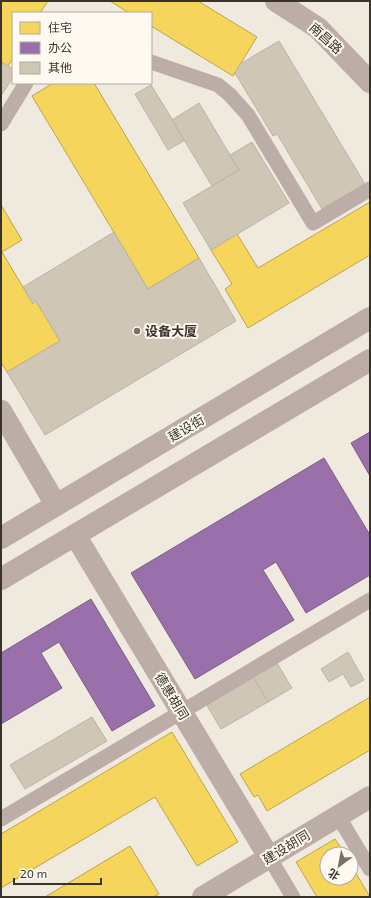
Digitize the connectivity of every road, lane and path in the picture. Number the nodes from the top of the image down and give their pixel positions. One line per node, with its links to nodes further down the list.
1 (276, 1): 3 (street, 南昌路)
2 (152, 62): 6 (lane)
3 (370, 82)
4 (25, 84): 5 (lane)
5 (1, 124)
6 (370, 189)
7 (370, 318): 10 (main road, 建设街)
8 (370, 360): 11 (main road)
9 (1, 411): 10 (street)
10 (56, 505): 12 (main road, 建设街)
11 (75, 535): 13 (main road); 15 (street, 德惠胡同)
12 (1, 538)
13 (1, 578)
14 (370, 600): 15 (lane)
15 (181, 712): 18 (lane); 19 (street, 德惠胡同)
16 (370, 797): 17 (street, 建设胡同)
17 (338, 816): 19 (street, 建设胡同); 20 (lane)
18 (1, 819)
19 (269, 857): 21 (street, 建设胡同); 22 (lane)
20 (370, 870)
21 (203, 897)
22 (293, 897)

